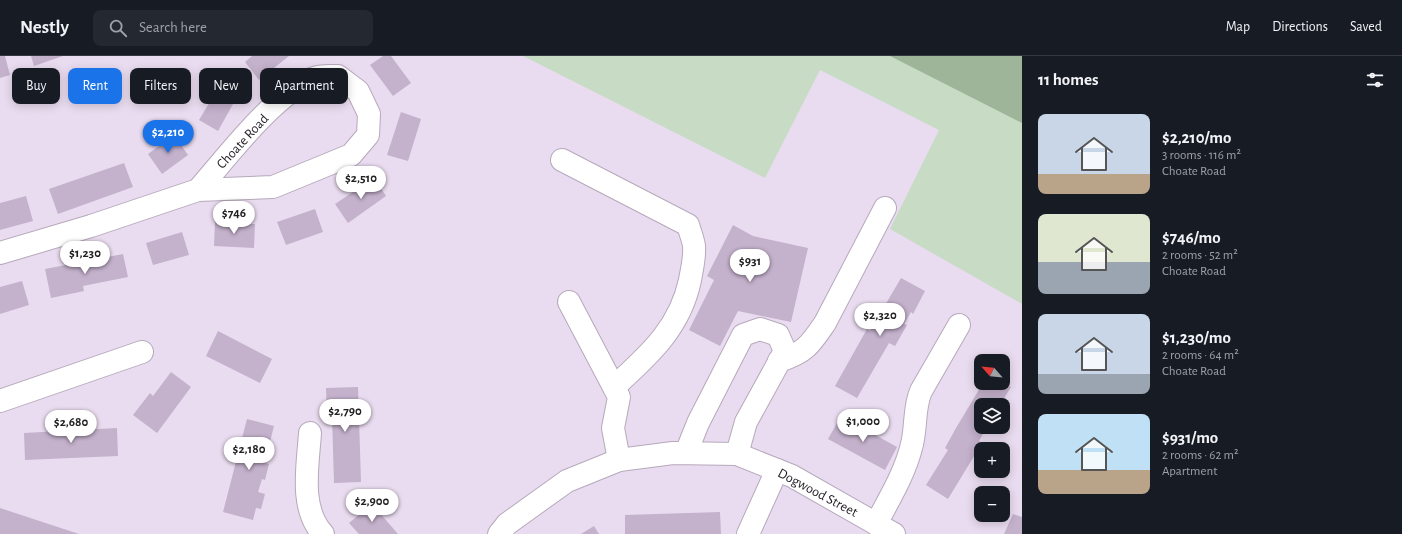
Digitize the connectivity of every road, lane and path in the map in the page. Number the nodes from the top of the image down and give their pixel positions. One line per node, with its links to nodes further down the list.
1 (562, 160): 9 (street)
2 (198, 190): 2 (street, Choate Road); 4 (street, Choate Road)
3 (885, 208): 8 (street)
4 (0, 253)
5 (569, 302): 9 (street)
6 (958, 325): 16 (street)
7 (142, 352): 10 (street)
8 (779, 361): 12 (street); 13 (street)
9 (614, 387): 14 (street)
10 (0, 401)
11 (310, 433): 17 (street)
12 (686, 453): 13 (street, Dogwood Street); 14 (street, Dogwood Street)
13 (737, 454): 15 (street, Dogwood Street)
14 (619, 460): 18 (street, Dogwood Street)
15 (777, 470): 16 (street, Dogwood Street); 19 (street)
16 (885, 529)
17 (323, 534)
18 (499, 534)
19 (748, 534)

